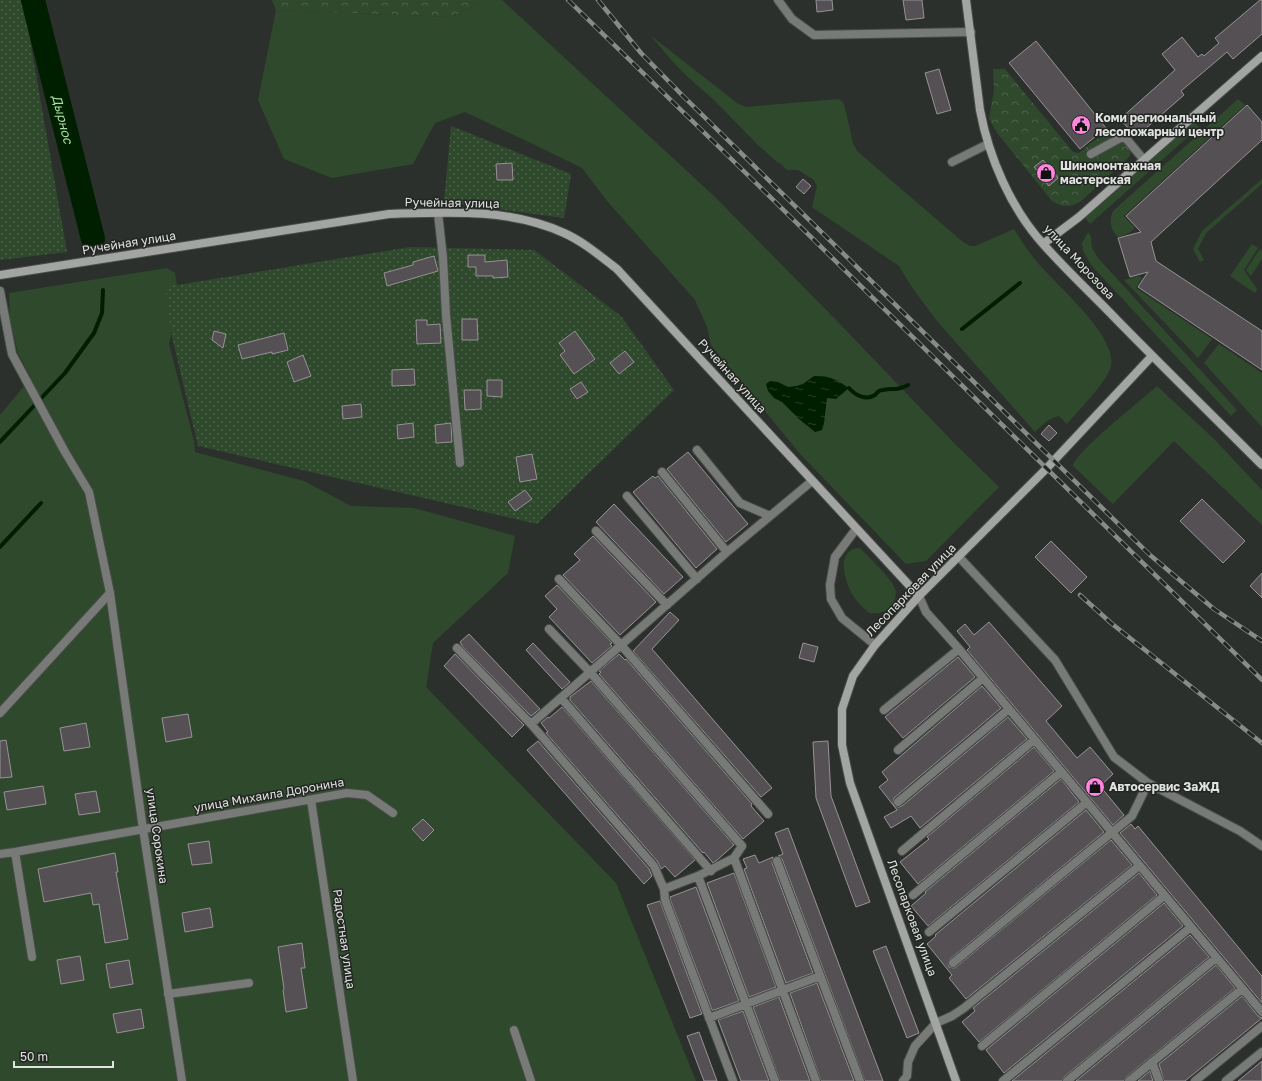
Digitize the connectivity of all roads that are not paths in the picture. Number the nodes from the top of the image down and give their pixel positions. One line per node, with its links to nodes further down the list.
1 (778, 0): 3 (street)
2 (966, 0): 3 (street, улица Морозова)
3 (970, 32): 5 (street, улица Морозова)
4 (1262, 56): 7 (street)
5 (988, 144): 8 (street); 10 (street, улица Морозова)
6 (1090, 154): 7 (street)
7 (1144, 160): 10 (street)
8 (952, 162)
9 (438, 213): 11 (street, Ручейная улица); 15 (street); 18 (street, Ручейная улица)
10 (1043, 244): 13 (street, улица Морозова)
11 (0, 275)
12 (0, 291): 27 (street, улица Сорокина)
13 (1152, 356): 16 (street, улица Морозова); 24 (street, Лесопарковая улица)
14 (697, 450): 20 (street)
15 (460, 463)
16 (1262, 465)
17 (662, 472): 23 (street)
18 (812, 481): 20 (street); 21 (street, Ручейная улица)
19 (627, 496): 26 (street)
20 (770, 516): 23 (street)
21 (856, 528): 28 (street, Ручейная улица); 32 (street)
22 (596, 531): 29 (street)
23 (727, 552): 26 (street)
24 (959, 557): 28 (street, Лесопарковая улица); 45 (street)
25 (559, 579): 31 (street)
26 (696, 579): 29 (street)
27 (110, 593): 40 (street); 51 (street, улица Сорокина)
28 (919, 596): 32 (street, Лесопарковая улица); 34 (street)
29 (667, 605): 31 (street)
30 (549, 629): 35 (street)
31 (621, 645): 35 (street); 50 (street)
32 (875, 645): 78 (street, Лесопарковая улица)
33 (457, 648): 41 (street)
34 (959, 649): 36 (street); 39 (street)
35 (590, 672): 37 (street); 57 (street)
36 (983, 678): 38 (street); 43 (street)
37 (561, 698): 41 (street); 60 (street)
38 (1009, 709): 42 (street); 47 (street)
39 (884, 710)
40 (0, 713)
41 (531, 724): 62 (street)
42 (1034, 740): 44 (street); 54 (street)
43 (898, 750)
44 (1061, 772): 48 (street); 63 (street)
45 (1148, 783): 52 (street); 53 (street)
46 (311, 800): 49 (street, улица Михаила Доронина); 51 (street, улица Михаила Доронина); 85 (street, Радостная улица)
47 (898, 802)
48 (1086, 802): 52 (street); 66 (street)
49 (393, 813)
50 (768, 814)
51 (143, 829): 55 (street, улица Михаила Доронина); 74 (street, улица Сорокина)
52 (1111, 833): 59 (street); 69 (street)
53 (1262, 846)
54 (902, 851)
55 (15, 852): 56 (street, улица Михаила Доронина); 67 (street)
56 (0, 854)
57 (734, 858): 60 (street); 73 (street)
58 (777, 861): 70 (street)
59 (1139, 866): 64 (street); 78 (street)
60 (711, 871): 61 (street)
61 (698, 876): 62 (street); 75 (street)
62 (664, 889): 77 (street)
63 (913, 895)
64 (1164, 896): 65 (street); 81 (street)
65 (1191, 927): 68 (street); 93 (street)
66 (929, 932)
67 (32, 957)
68 (1216, 958): 72 (street); 94 (street)
69 (953, 963)
70 (820, 976): 73 (street); 90 (street)
71 (249, 983): 74 (street)
72 (1242, 989): 76 (street); 83 (street)
73 (783, 990): 75 (street); 89 (street)
74 (168, 994): 84 (street, улица Сорокина)
75 (746, 1004): 77 (street); 88 (street)
76 (1262, 1012)
77 (709, 1018): 87 (street)
78 (936, 1023): 91 (street); 92 (street, Лесопарковая улица)
79 (1262, 1026): 97 (street)
80 (514, 1030): 86 (street)
81 (982, 1046)
82 (1262, 1052): 98 (street)
83 (1152, 1062): 95 (street); 96 (street)
84 (182, 1081)
85 (353, 1081)
86 (531, 1081)
87 (733, 1081)
88 (775, 1081)
89 (816, 1081)
90 (860, 1081)
91 (903, 1081)
92 (956, 1081)
93 (1003, 1081)
94 (1067, 1081)
95 (1129, 1081)
96 (1159, 1081)
97 (1195, 1081)
98 (1226, 1081)

